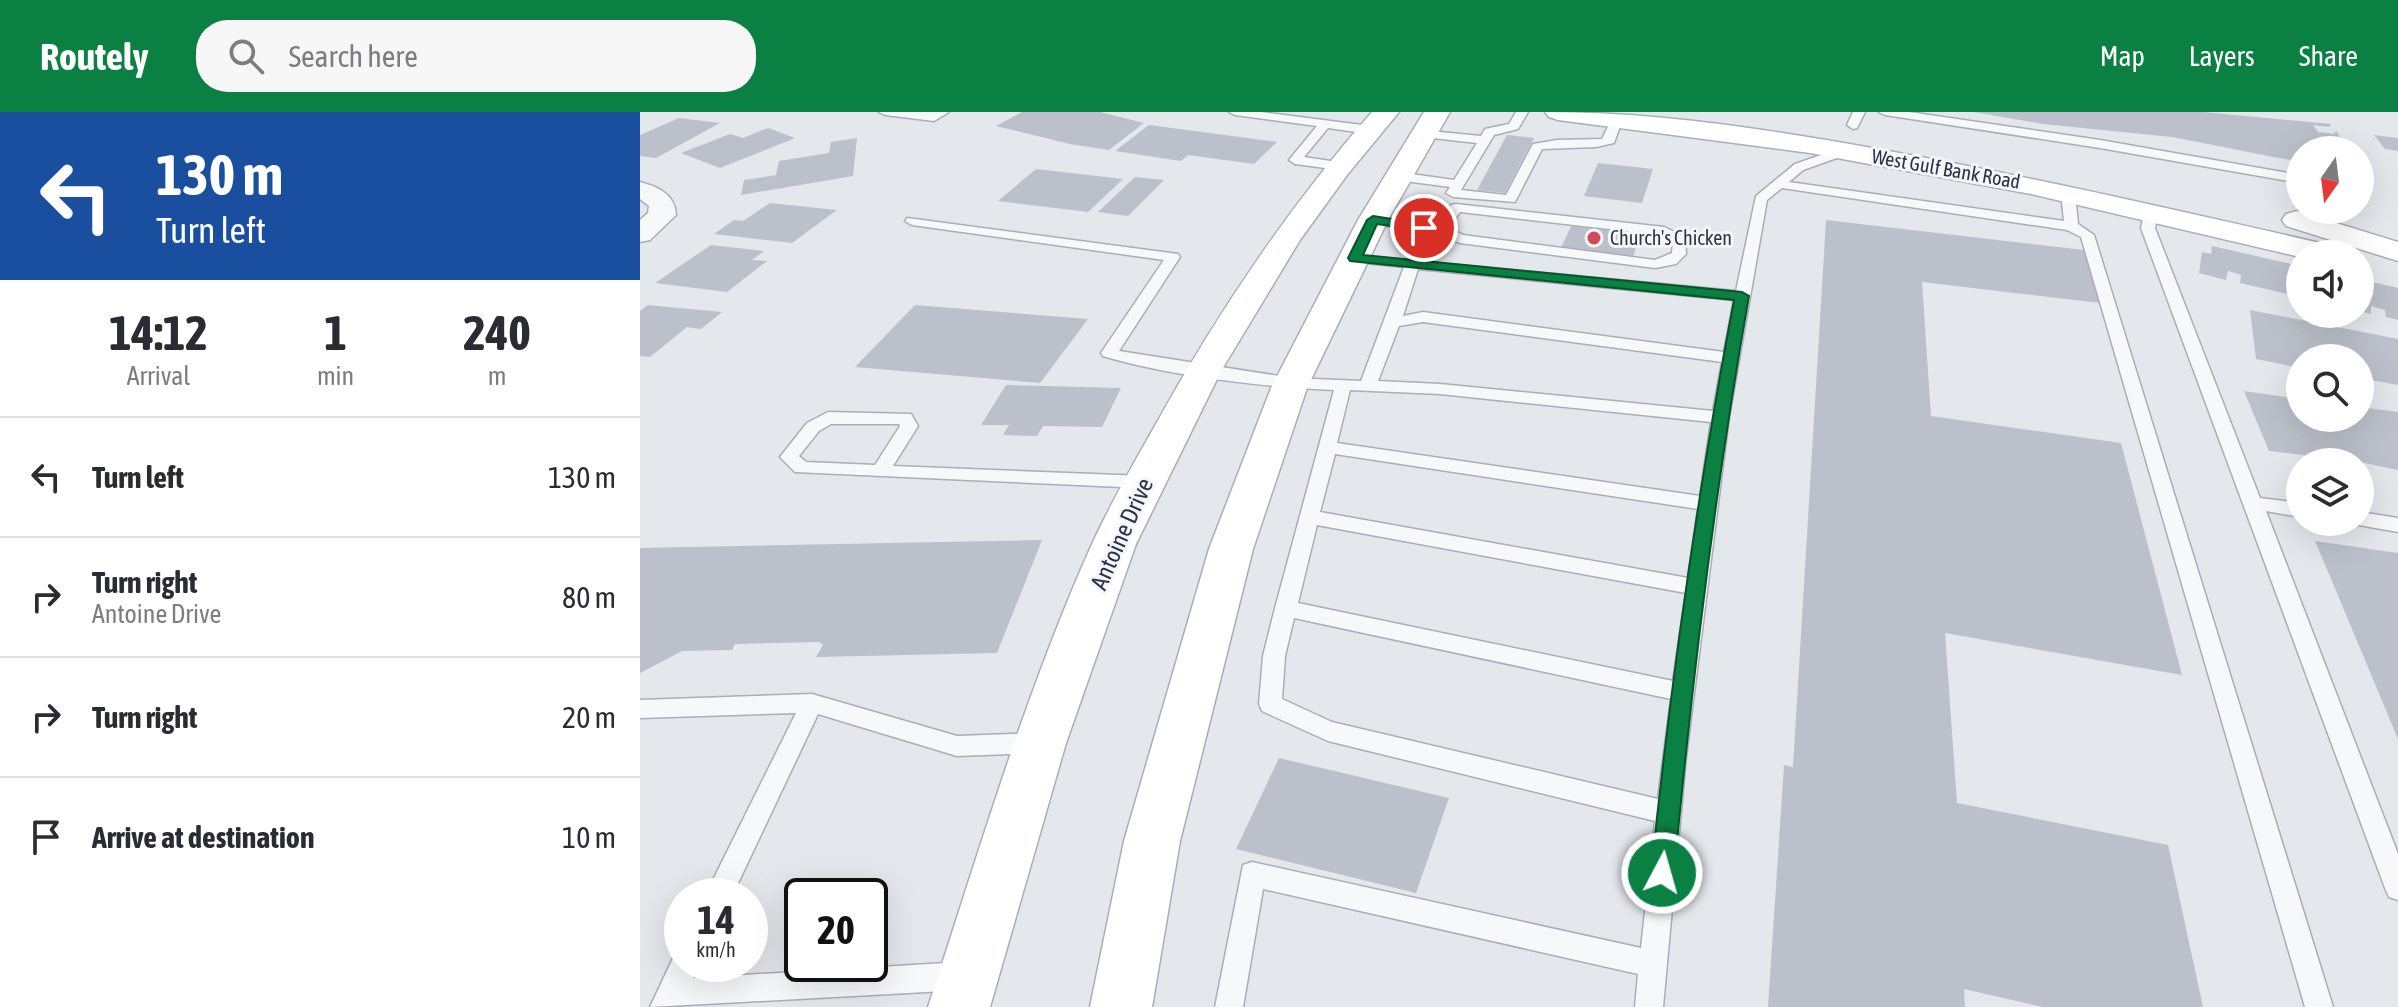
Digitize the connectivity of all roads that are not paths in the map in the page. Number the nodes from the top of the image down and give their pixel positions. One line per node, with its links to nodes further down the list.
1 (885, 112): 2 (lane)
2 (943, 112)
3 (1235, 112): 8 (lane)
4 (1522, 112): 14 (lane)
5 (1558, 112): 9 (main road, West Gulf Bank Road)
6 (1885, 112): 18 (lane)
7 (1782, 114): 13 (main road, West Gulf Bank Road)
8 (1289, 115): 12 (lane)
9 (1617, 118): 13 (main road, West Gulf Bank Road); 19 (lane)
10 (1378, 121): 12 (lane); 15 (main road, Antoine Drive)
11 (1430, 123): 14 (lane); 16 (main road)
12 (1325, 124): 15 (lane)
13 (1852, 129): 17 (main road, West Gulf Bank Road); 20 (lane); 21 (main road, West Gulf Bank Road)
14 (1484, 140): 19 (lane)
15 (1340, 166): 40 (main road, Antoine Drive)
16 (1397, 176): 19 (lane); 30 (main road)
17 (2133, 177)
18 (2286, 177)
19 (1459, 184)
20 (1779, 184): 27 (lane); 37 (lane)
21 (2068, 194): 23 (main road, West Gulf Bank Road); 27 (lane)
22 (651, 198): 29 (street)
23 (2151, 213): 31 (main road, West Gulf Bank Road); 48 (lane)
24 (1527, 215): 28 (lane); 32 (lane); 32 (lane)
25 (912, 221): 40 (lane)
26 (2320, 224): 33 (main road)
27 (2071, 226): 69 (lane)
28 (1441, 230): 30 (lane); 32 (lane)
29 (640, 234)
30 (1364, 239): 34 (lane); 41 (main road)
31 (2286, 244)
32 (1515, 246)
33 (2398, 252)
34 (1412, 264): 37 (lane); 38 (lane)
35 (2374, 264): 36 (main road)
36 (2398, 270)
37 (1742, 296): 39 (lane)
38 (1393, 322): 39 (lane); 43 (lane)
39 (1731, 358): 44 (lane)
40 (1203, 371): 41 (lane); 47 (main road, Antoine Drive)
41 (1292, 383): 42 (lane); 66 (main road)
42 (1343, 386): 43 (lane); 45 (lane)
43 (1367, 387): 44 (lane)
44 (1720, 417): 49 (lane)
45 (1327, 447): 49 (lane); 51 (lane)
46 (880, 471): 46 (lane); 47 (lane)
47 (1144, 482): 59 (main road, Antoine Drive)
48 (2253, 503): 50 (lane); 62 (lane)
49 (1708, 504): 54 (lane)
50 (2286, 508)
51 (1309, 517): 54 (lane); 55 (lane)
52 (2374, 521): 53 (lane)
53 (2398, 525)
54 (1697, 587): 56 (lane)
55 (1285, 608): 56 (lane); 60 (lane)
56 (1683, 692): 60 (lane)
57 (812, 703): 58 (lane); 59 (lane); 61 (lane)
58 (640, 709)
59 (1040, 743): 64 (main road, Antoine Drive)
60 (1669, 813): 63 (lane)
61 (727, 878)
62 (2398, 888)
63 (1653, 964): 67 (lane); 68 (lane)
64 (963, 991): 65 (lane)
65 (668, 1000)
66 (1121, 1007)
67 (1229, 1007)
68 (1649, 1007)
69 (2319, 1007)

